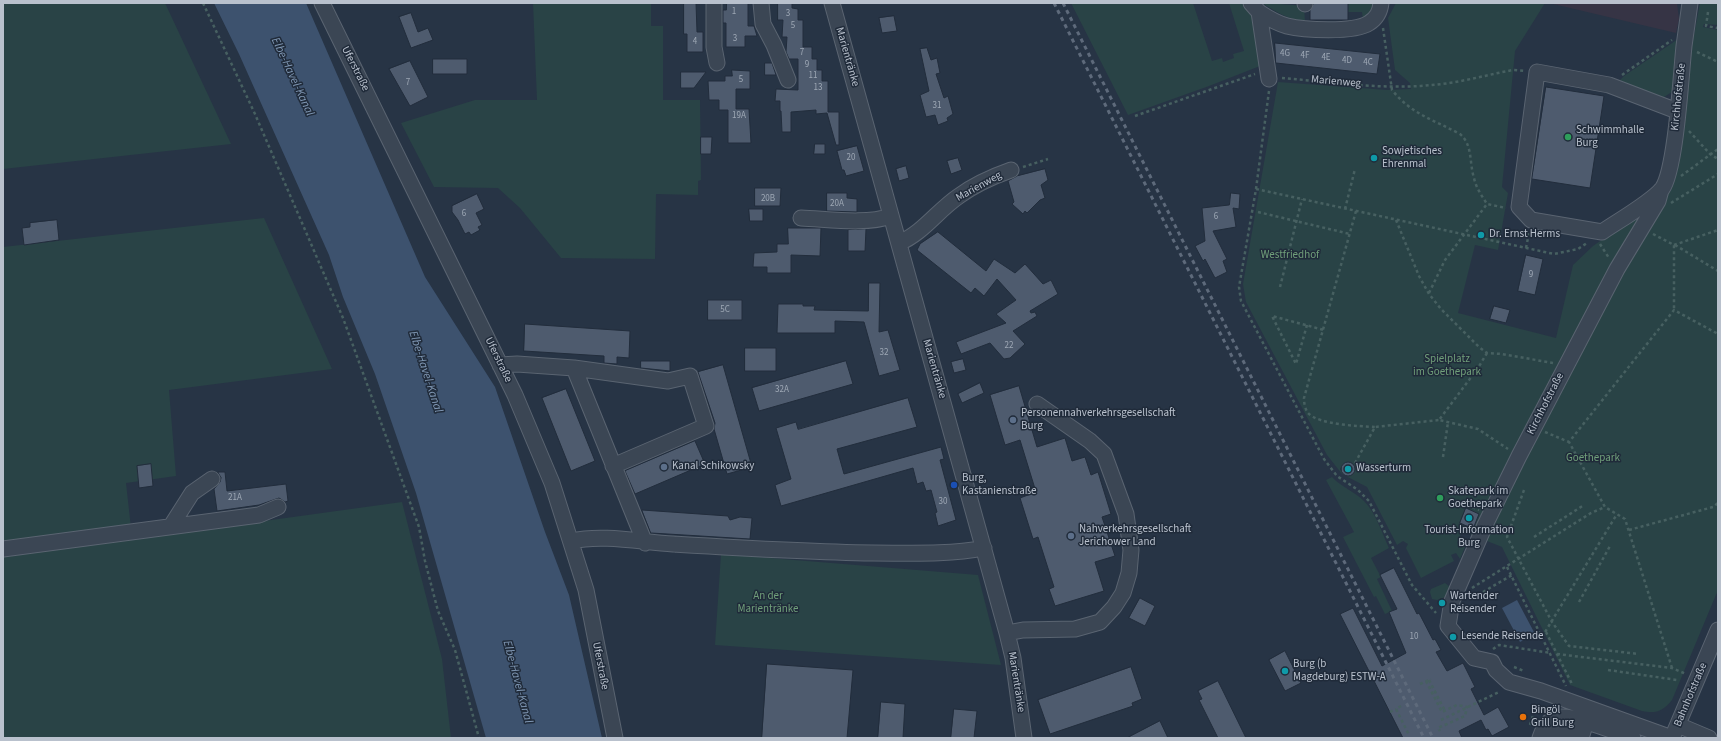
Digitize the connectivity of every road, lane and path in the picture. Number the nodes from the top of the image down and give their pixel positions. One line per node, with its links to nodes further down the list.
1 (203, 3): 117 (path)
2 (322, 3): 57 (street, Uferstraße)
3 (714, 3): 13 (street)
4 (761, 3): 16 (street)
5 (832, 3): 37 (street, Marientränke)
6 (1690, 3): 11 (street, Kirchhofstraße)
7 (1255, 8): 8 (street); 15 (street)
8 (1380, 9): 18 (path)
9 (1708, 12): 10 (path)
10 (1718, 28)
11 (1685, 41): 12 (path); 17 (path); 20 (street, Kirchhofstraße)
12 (1718, 62)
13 (717, 63)
14 (1537, 72): 17 (street); 18 (path, Marienweg); 33 (street)
15 (1268, 75): 18 (path, Marienweg); 19 (path, Marienweg); 29 (path)
16 (788, 80)
17 (1609, 85): 20 (street)
18 (1390, 87): 32 (path)
19 (1135, 116)
20 (1677, 118): 22 (path); 30 (street, Kirchhofstraße)
21 (1718, 149): 22 (path)
22 (1710, 154): 24 (path); 28 (path)
23 (1048, 159): 26 (path, Marienweg)
24 (1718, 159)
25 (1355, 169): 34 (path)
26 (1011, 170): 46 (street, Marienweg)
27 (1718, 174): 30 (path)
28 (1677, 182)
29 (1256, 189): 31 (path); 92 (path)
30 (1665, 195): 41 (street, Kirchhofstraße); 45 (street)
31 (1302, 199): 34 (path); 40 (path)
32 (1487, 204): 33 (path); 44 (path)
33 (1518, 207): 45 (street)
34 (1345, 209): 35 (path)
35 (1356, 211): 39 (path); 43 (path)
36 (1258, 212): 40 (path)
37 (891, 216): 38 (street); 46 (street, Marientränke)
38 (801, 218)
39 (1395, 219): 44 (path); 51 (path)
40 (1296, 221): 43 (path); 50 (path)
41 (1642, 229): 47 (path); 48 (street, Kirchhofstraße)
42 (1718, 230): 47 (path)
43 (1350, 234): 54 (path)
44 (1463, 234): 45 (path); 51 (path)
45 (1598, 235): 48 (path)
46 (899, 243): 83 (street, Marientränke)
47 (1674, 245): 49 (path); 52 (path)
48 (1617, 269): 58 (street, Kirchhofstraße)
49 (1718, 271)
50 (1280, 287)
51 (1429, 294): 56 (path)
52 (1674, 310): 55 (path); 65 (path)
53 (1307, 325): 53 (path); 54 (path)
54 (1324, 330): 63 (path)
55 (1718, 334)
56 (1487, 353): 58 (path); 61 (path)
57 (500, 365): 59 (street); 80 (street, Uferstraße)
58 (1566, 365): 64 (street, Kirchhofstraße)
59 (574, 368): 69 (street); 69 (street)
60 (1037, 404): 95 (street)
61 (1439, 420): 62 (path); 63 (path)
62 (1448, 422): 66 (path); 67 (path)
63 (1375, 427): 68 (path)
64 (1535, 427): 65 (path); 66 (street, Kirchhofstraße)
65 (1568, 442): 75 (path)
66 (1519, 456): 92 (street, Kirchhofstraße)
67 (1443, 457)
68 (1355, 463)
69 (613, 466): 81 (street)
70 (212, 479): 77 (street)
71 (1524, 490): 85 (path)
72 (1718, 503): 78 (path)
73 (1584, 505): 79 (path)
74 (278, 507): 77 (street)
75 (1605, 507): 76 (path); 85 (path)
76 (1617, 514): 78 (path); 91 (path)
77 (171, 526): 84 (street)
78 (1629, 530): 98 (path)
79 (1534, 537)
80 (571, 541): 81 (street); 118 (street, Uferstraße)
81 (645, 543): 83 (street)
82 (1610, 546): 90 (path)
83 (984, 548): 95 (street, Marientränke)
84 (3, 550)
85 (1519, 559): 86 (path); 91 (path)
86 (1507, 567): 87 (path); 88 (path)
87 (1512, 575): 89 (path); 96 (path)
88 (1470, 589)
89 (1483, 592)
90 (1579, 602)
91 (1552, 622): 94 (path); 99 (path)
92 (1448, 626): 100 (street)
93 (1718, 630): 113 (street, Bahnhofstraße)
94 (1546, 632): 96 (path); 98 (path)
95 (1007, 633): 119 (street, Marientränke)
96 (1542, 637): 97 (path)
97 (1551, 653): 100 (path); 105 (path)
98 (1557, 654): 104 (path)
99 (1639, 654)
100 (1474, 658): 113 (street, Bahnhofstraße)
101 (1608, 670): 102 (path)
102 (1677, 680)
103 (1420, 684): 114 (path)
104 (1572, 684)
105 (1566, 687)
106 (1536, 704): 116 (path)
107 (1401, 706): 108 (path)
108 (1396, 709): 110 (path); 115 (path)
109 (1460, 711): 111 (path)
110 (1390, 712)
111 (1440, 720)
112 (1582, 724): 116 (street); 120 (street); 121 (street); 122 (street); 123 (street)
113 (1678, 725): 124 (street)
114 (1440, 731)
115 (1409, 735)
116 (1534, 735)
117 (479, 738)
118 (615, 738)
119 (1024, 738)
120 (1553, 738)
121 (1567, 738)
122 (1581, 738)
123 (1633, 738)
124 (1709, 738)

